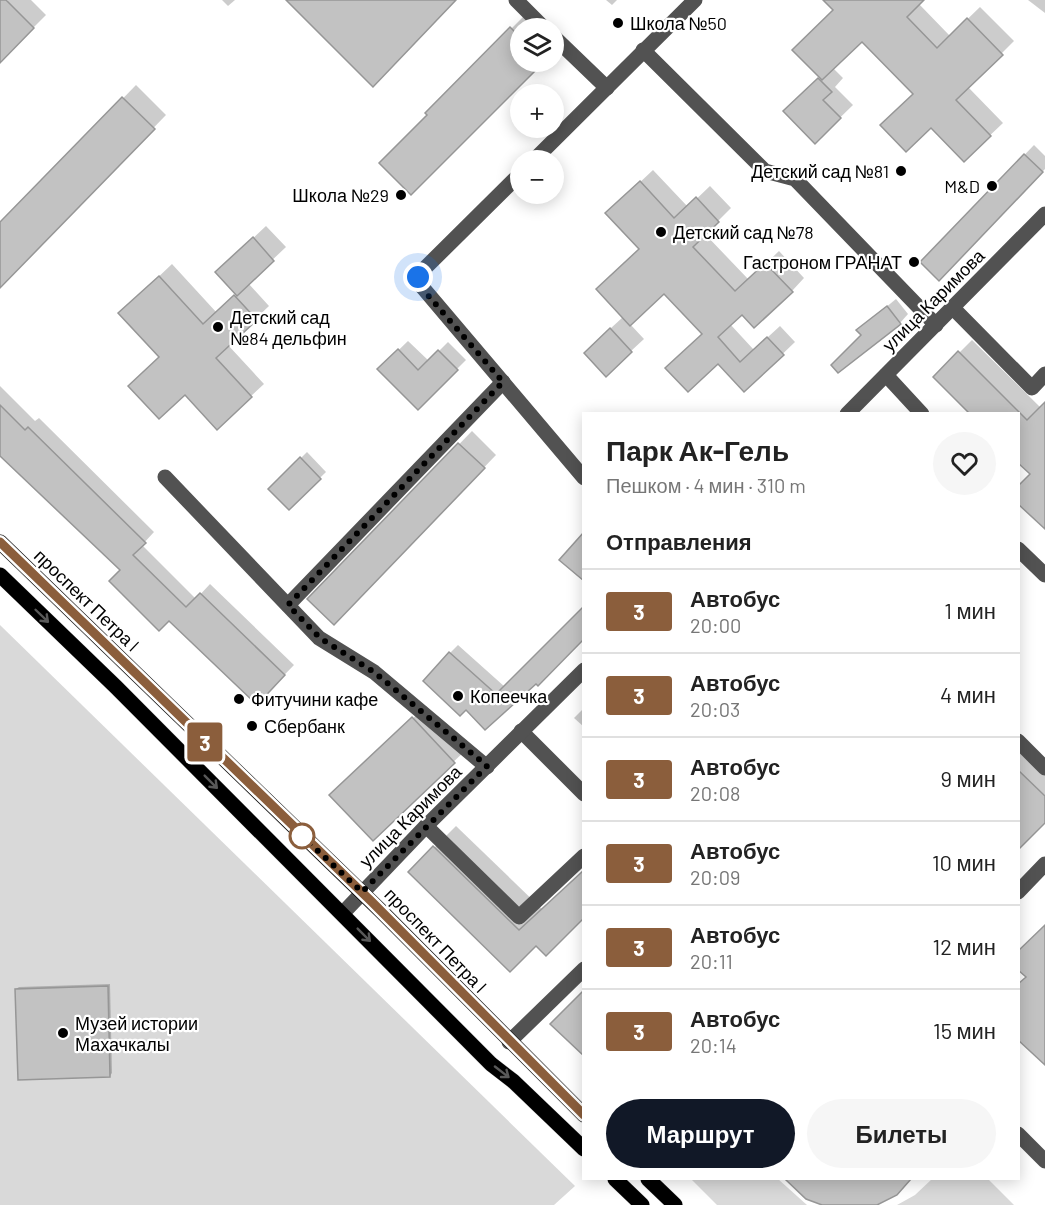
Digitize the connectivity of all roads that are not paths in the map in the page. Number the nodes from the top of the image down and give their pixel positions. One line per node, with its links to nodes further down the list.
1 (516, 0): 3 (street)
2 (695, 0): 5 (street)
3 (534, 18)
4 (564, 47): 6 (street)
5 (643, 50): 6 (street); 11 (street)
6 (607, 88): 7 (street)
7 (544, 150)
8 (510, 184): 14 (street)
9 (1042, 223): 10 (street, улица Каримова)
10 (953, 308): 11 (street, улица Каримова); 12 (street)
11 (936, 325): 13 (street, улица Каримова)
12 (1045, 374)
13 (886, 375): 15 (street, улица Каримова); 16 (street)
14 (503, 382): 17 (street); 23 (street)
15 (849, 412)
16 (920, 412)
17 (582, 476)
18 (165, 477): 23 (street)
19 (0, 542): 34 (main road, проспект Петра I)
20 (1020, 551): 22 (street)
21 (0, 575): 35 (main road, one-way to 35)
22 (1045, 575)
23 (288, 605): 27 (street)
24 (582, 672): 25 (street, улица Каримова)
25 (521, 731): 27 (street, улица Каримова); 29 (street)
26 (1020, 743): 28 (street)
27 (487, 766): 30 (street, улица Каримова)
28 (1045, 768)
29 (582, 792)
30 (426, 826): 31 (street); 34 (street, улица Каримова)
31 (582, 858)
32 (1045, 864): 33 (street)
33 (1020, 890)
34 (362, 892): 35 (street, улица Каримова); 37 (main road, проспект Петра I)
35 (343, 913): 40 (main road, one-way to 40)
36 (582, 971): 37 (street)
37 (509, 1042): 38 (main road, проспект Петра I)
38 (582, 1113)
39 (1020, 1136): 41 (street)
40 (582, 1147)
41 (1045, 1161)
42 (616, 1180): 44 (main road)
43 (649, 1180): 45 (main road)
44 (642, 1205)
45 (675, 1205)

